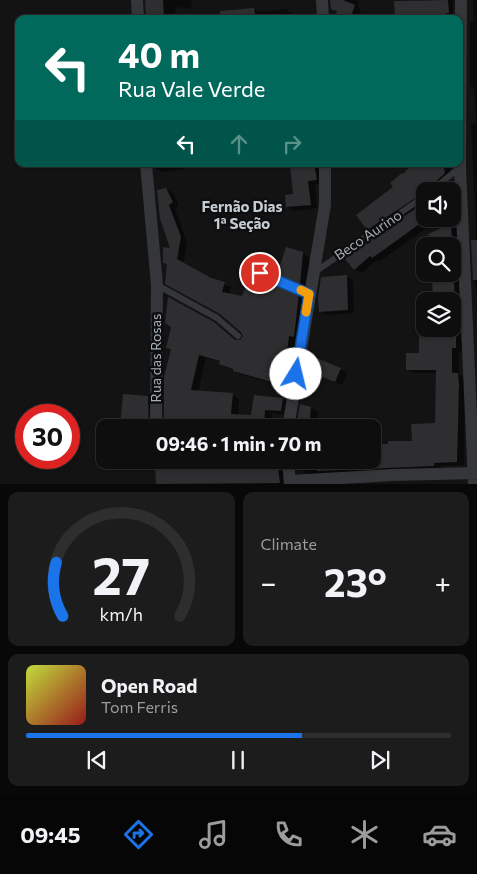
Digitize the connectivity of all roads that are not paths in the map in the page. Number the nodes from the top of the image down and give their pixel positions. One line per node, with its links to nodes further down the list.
1 (137, 0): 4 (street)
2 (322, 0): 5 (street)
3 (461, 0): 6 (street)
4 (138, 15)
5 (323, 15)
6 (461, 15)
7 (146, 167): 14 (street, Rua das Rosas)
8 (325, 167): 13 (street)
9 (460, 168): 10 (lane); 20 (street)
10 (442, 182)
11 (416, 202): 13 (lane, Beco Aurino)
12 (260, 273): 15 (lane)
13 (312, 274): 15 (street)
14 (157, 286): 16 (lane); 17 (street, Rua das Rosas)
15 (309, 294): 18 (street)
16 (238, 336)
17 (156, 419)
18 (289, 419)
19 (289, 469): 21 (street)
20 (475, 477): 21 (street)
21 (290, 483)

